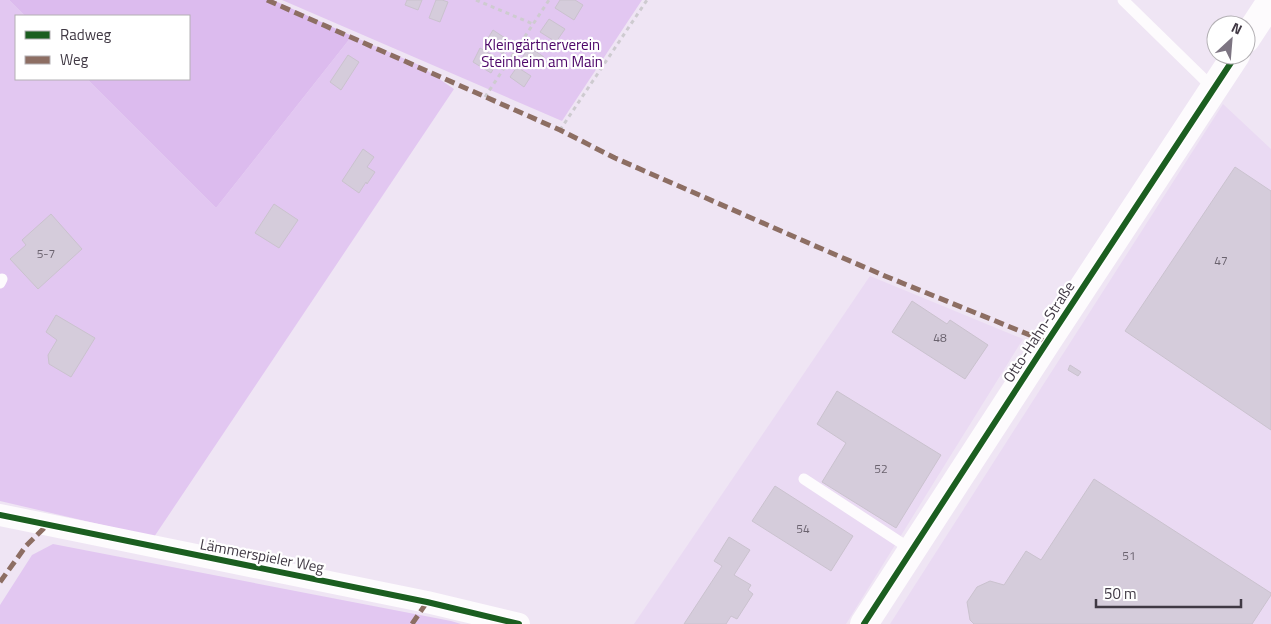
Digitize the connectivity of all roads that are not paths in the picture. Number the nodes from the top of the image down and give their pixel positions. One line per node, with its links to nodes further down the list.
1 (1123, 0): 5 (lane)
2 (1271, 1): 3 (street)
3 (1256, 24)
4 (1230, 65): 5 (street, Otto-Hahn-Straße)
5 (1214, 89): 8 (street, Otto-Hahn-Straße)
6 (804, 479): 8 (lane)
7 (0, 515): 9 (street, Lämmerspieler Weg)
8 (912, 550): 10 (street, Otto-Hahn-Straße)
9 (519, 624)
10 (864, 624)

